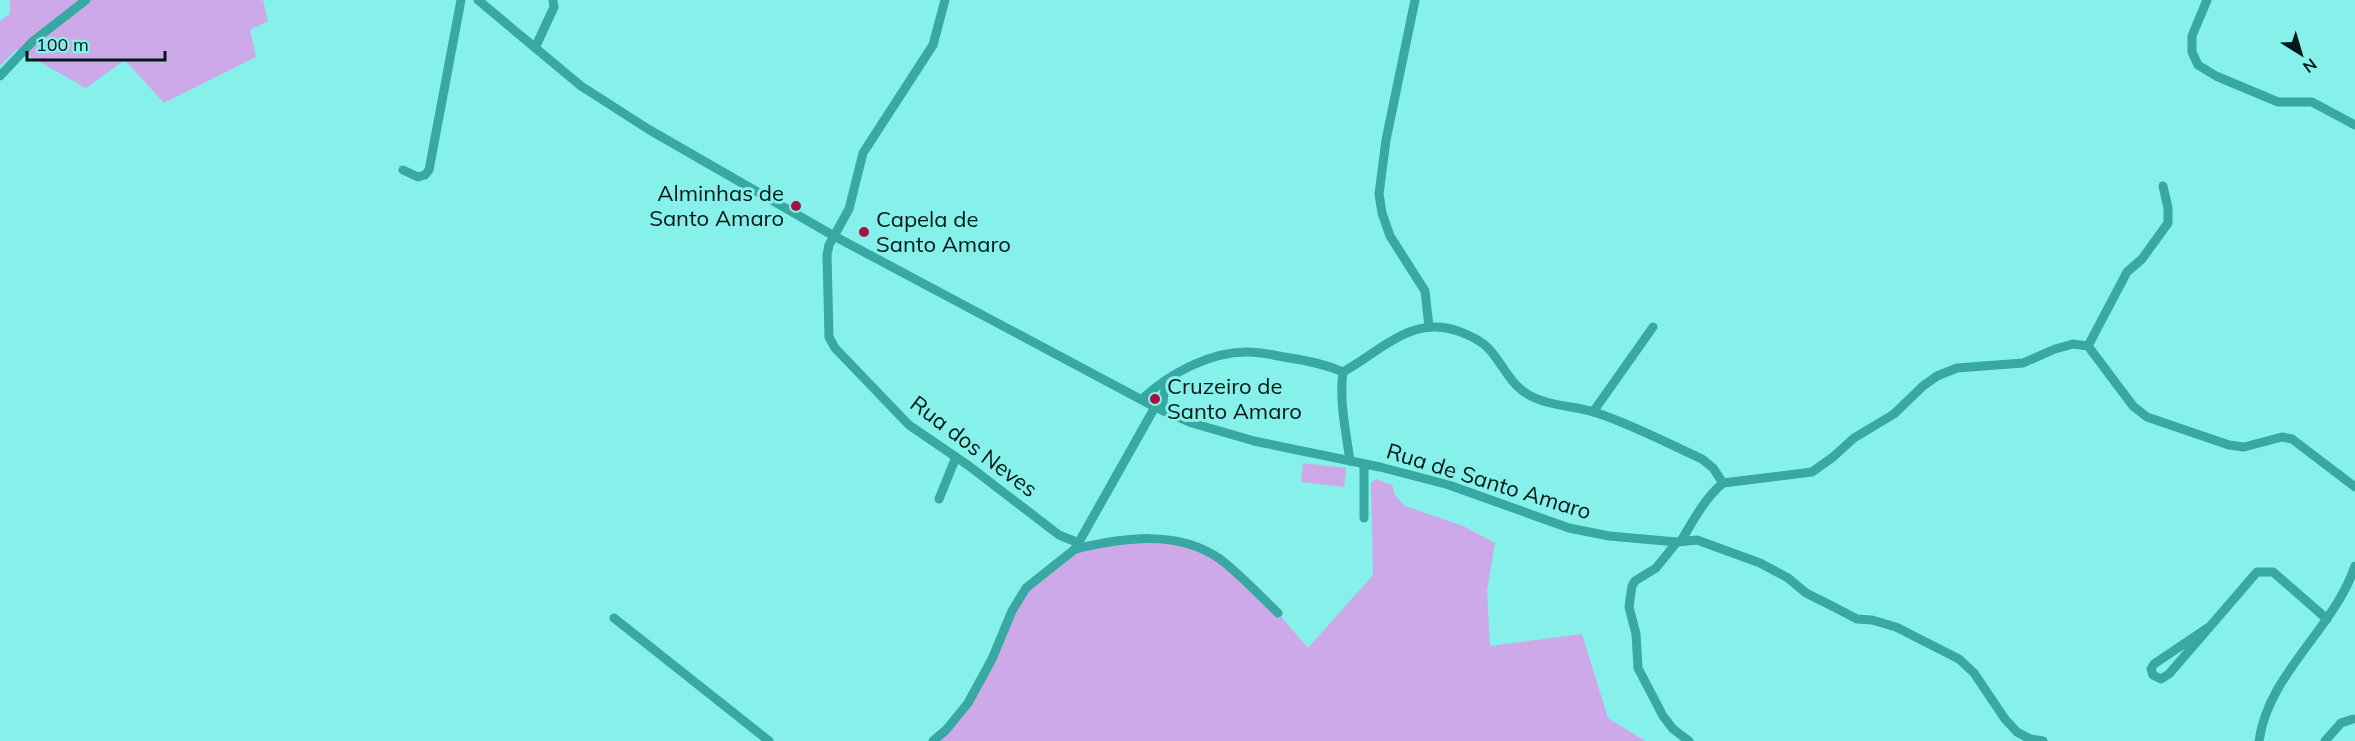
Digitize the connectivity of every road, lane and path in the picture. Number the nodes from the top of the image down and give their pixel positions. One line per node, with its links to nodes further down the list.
1 (86, 0): 9 (street)
2 (461, 0): 11 (street)
3 (478, 0): 8 (street, Rua de Santo Amaro)
4 (553, 0): 8 (street)
5 (945, 0): 13 (street, Rua dos Neves)
6 (1415, 0): 14 (street)
7 (2206, 0): 10 (street)
8 (535, 48): 13 (street, Rua de Santo Amaro)
9 (0, 76)
10 (2355, 125)
11 (403, 170)
12 (2163, 186): 16 (street)
13 (834, 236): 19 (street, Rua de Santo Amaro); 22 (street, Rua dos Neves)
14 (1429, 327): 17 (street); 21 (street)
15 (1653, 327): 21 (street)
16 (2088, 346): 25 (street); 26 (street)
17 (1343, 372): 18 (street); 23 (street)
18 (1178, 373): 19 (street); 20 (street)
19 (1142, 399): 20 (street, Rua de Santo Amaro)
20 (1160, 409): 23 (street, Rua de Santo Amaro); 30 (street)
21 (1593, 412): 25 (street)
22 (956, 457): 27 (street); 30 (street, Rua dos Neves)
23 (1350, 461): 24 (street, Rua de Santo Amaro)
24 (1364, 464): 28 (street); 29 (street, Rua de Santo Amaro)
25 (1723, 483): 29 (street)
26 (2355, 487)
27 (939, 500)
28 (1364, 518)
29 (1679, 541): 39 (street); 40 (street, Rua de Santo Amaro)
30 (1077, 546): 32 (street); 38 (street)
31 (2355, 566): 34 (street)
32 (1278, 613)
33 (614, 618): 37 (street)
34 (2327, 619): 35 (street); 41 (street)
35 (2210, 627): 35 (street)
36 (2353, 718): 42 (street)
37 (769, 741)
38 (933, 741)
39 (1689, 741)
40 (2043, 741)
41 (2259, 741)
42 (2325, 741)

